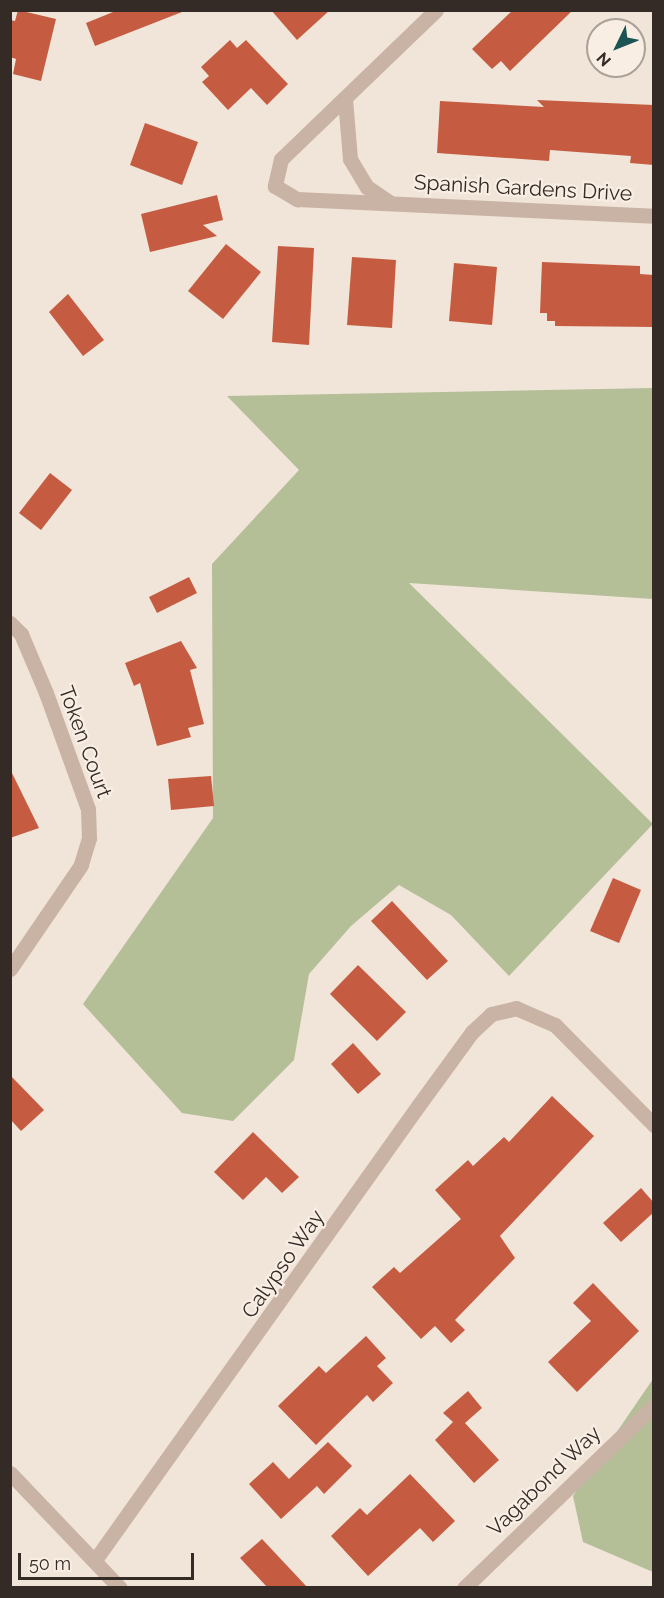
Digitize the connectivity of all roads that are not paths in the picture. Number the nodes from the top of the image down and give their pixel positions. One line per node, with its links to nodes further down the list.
1 (436, 10): 2 (street, Spanish Gardens Drive)
2 (345, 99): 3 (street, Spanish Gardens Drive); 3 (street, Spanish Gardens Drive)
3 (390, 202): 4 (street, Spanish Gardens Drive)
4 (654, 216)
5 (10, 622): 6 (street, Token Court)
6 (10, 969)
7 (654, 1125): 10 (street, Calypso Way)
8 (654, 1405): 12 (street, Vagabond Way)
9 (10, 1473): 10 (street)
10 (95, 1560): 11 (street)
11 (120, 1587)
12 (464, 1587)

